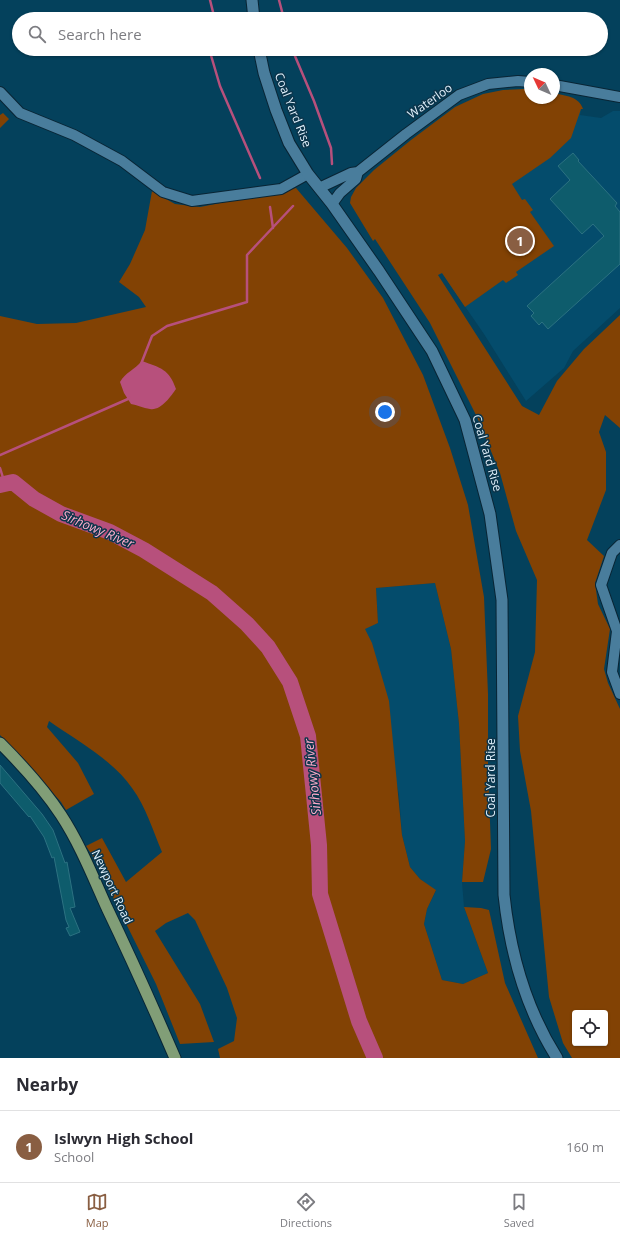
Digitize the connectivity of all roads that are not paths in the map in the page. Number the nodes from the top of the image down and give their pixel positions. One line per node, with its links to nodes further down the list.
1 (252, 0): 2 (main road)
2 (253, 12)
3 (260, 56): 9 (main road, Coal Yard Rise)
4 (524, 82): 8 (street, Waterloo)
5 (560, 86): 7 (street)
6 (0, 92): 9 (street)
7 (620, 97)
8 (358, 172): 10 (street, Waterloo); 11 (street, Waterloo)
9 (308, 174): 10 (main road, Coal Yard Rise)
10 (319, 188): 11 (main road, Coal Yard Rise)
11 (332, 204): 17 (main road, Coal Yard Rise)
12 (620, 544): 13 (street)
13 (616, 616): 14 (street)
14 (620, 694)
15 (0, 744): 16 (main road, Newport Road)
16 (175, 1058)
17 (557, 1058)

